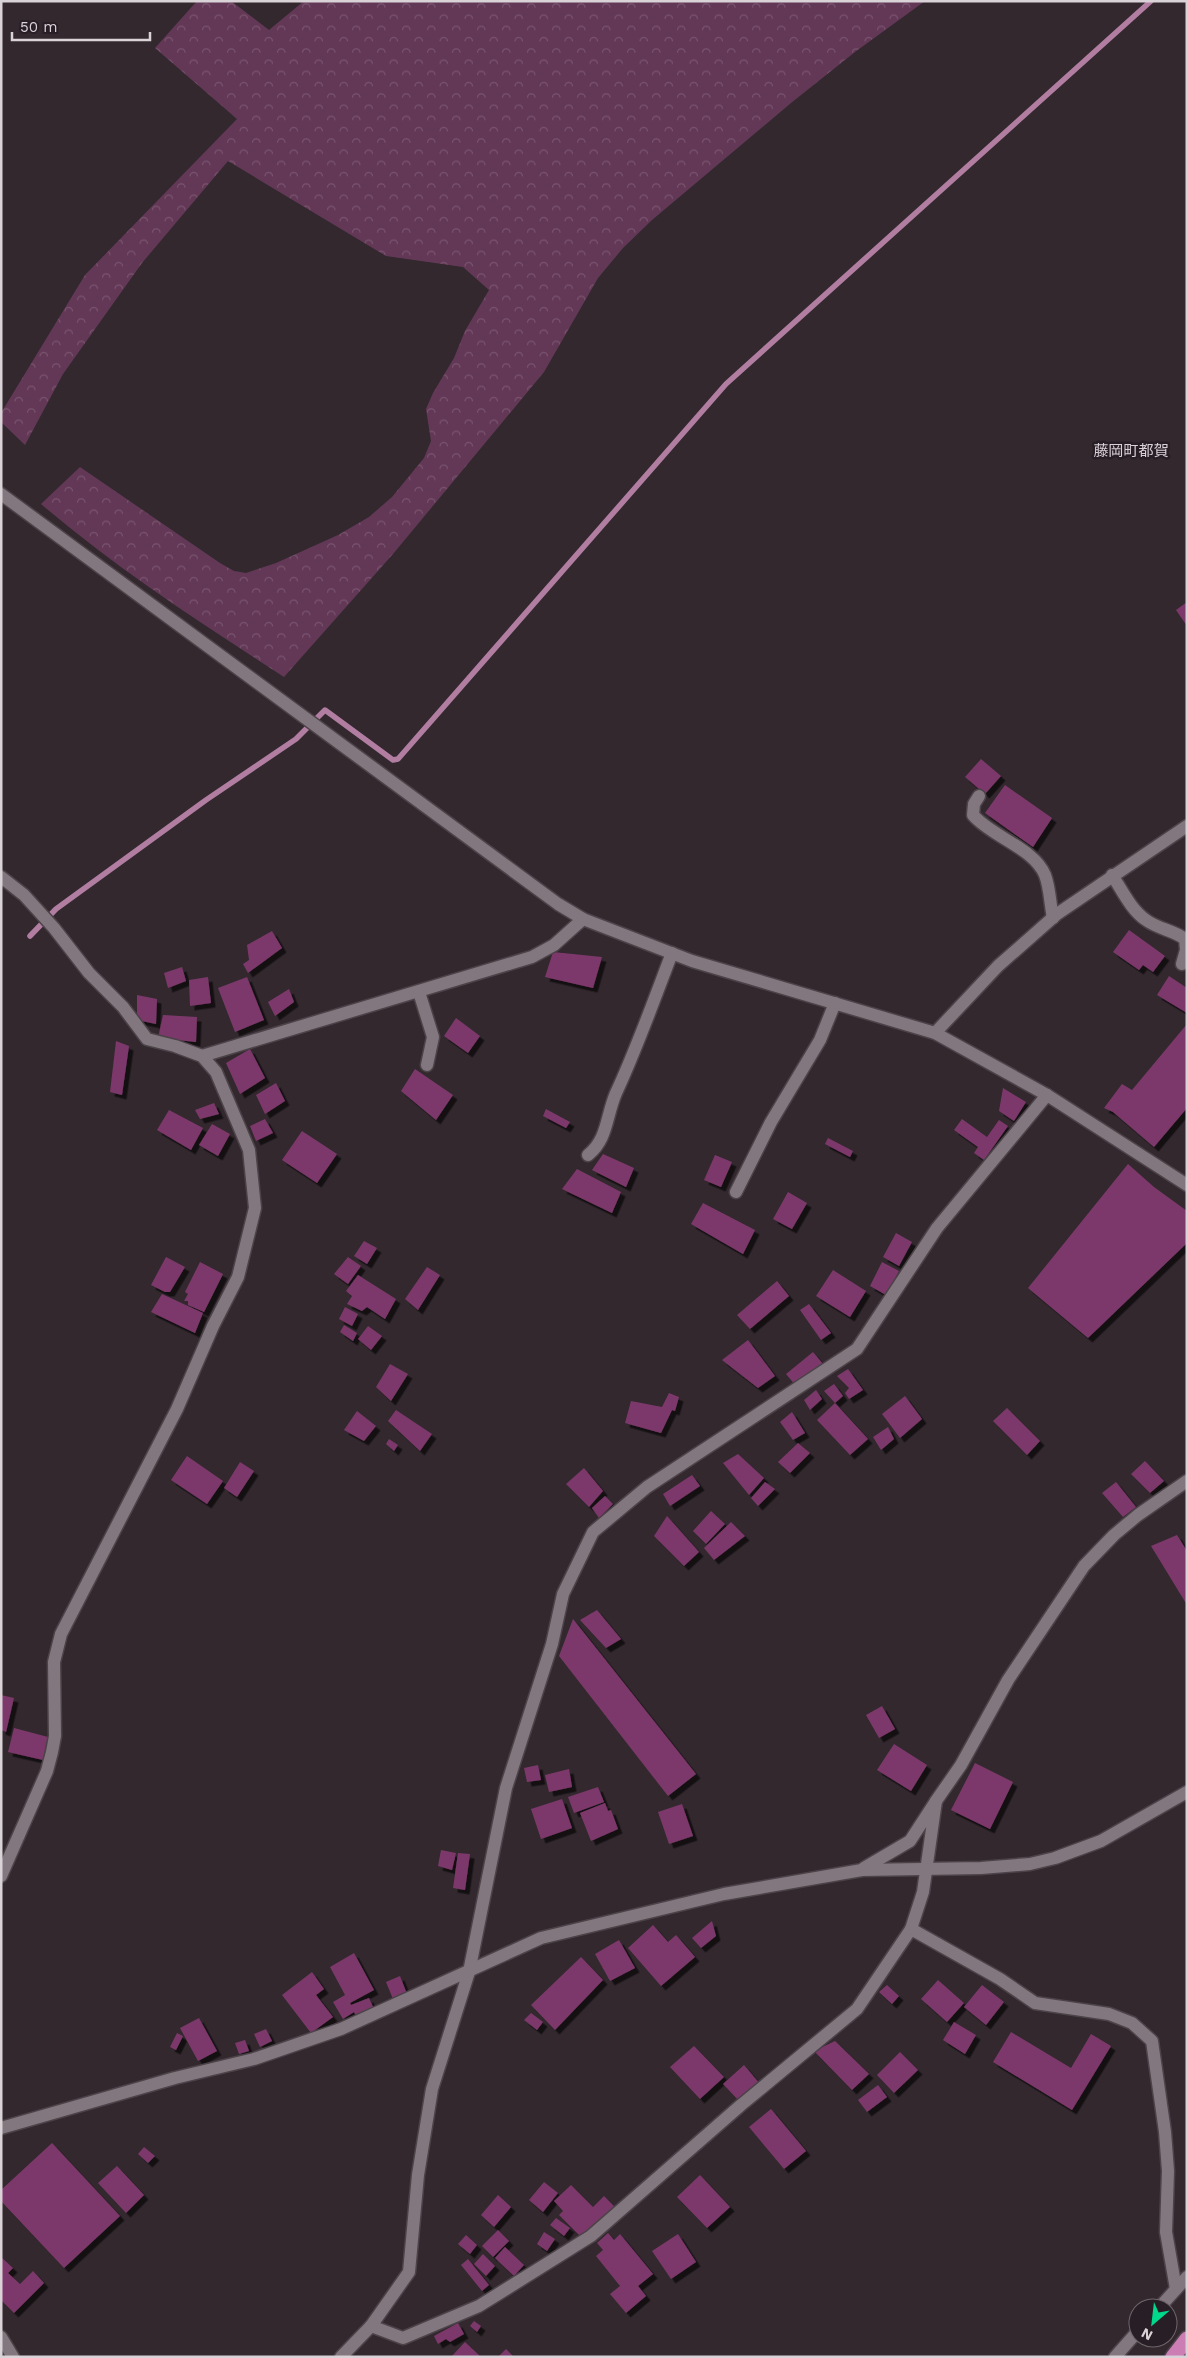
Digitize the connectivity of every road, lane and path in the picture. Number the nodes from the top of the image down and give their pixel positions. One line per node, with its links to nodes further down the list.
1 (1, 494): 7 (street)
2 (979, 796): 6 (street)
3 (1187, 826): 4 (street)
4 (1112, 875): 6 (street); 9 (street)
5 (1, 877): 13 (street)
6 (1053, 918): 12 (street)
7 (583, 919): 8 (street); 10 (street)
8 (672, 953): 11 (street); 16 (street)
9 (1182, 964)
10 (419, 992): 13 (street); 14 (street)
11 (835, 1003): 12 (street); 18 (street)
12 (935, 1032): 15 (street)
13 (202, 1056): 24 (street)
14 (426, 1065)
15 (1047, 1094): 17 (street); 26 (street)
16 (588, 1155)
17 (1187, 1184)
18 (736, 1192)
19 (1187, 1481): 21 (street)
20 (1187, 1792): 22 (street)
21 (936, 1801): 22 (street); 23 (street)
22 (928, 1868): 23 (street); 25 (street)
23 (862, 1870): 26 (street)
24 (1, 1876)
25 (911, 1929): 29 (street); 31 (street)
26 (468, 1972): 27 (street); 31 (street)
27 (1, 2128)
28 (1187, 2277): 29 (street)
29 (1176, 2289): 30 (street)
30 (1168, 2298)
31 (371, 2326): 36 (street)
32 (1, 2338): 35 (street)
33 (1187, 2339): 38 (highway)
34 (1128, 2342): 37 (street)
35 (13, 2357)
36 (341, 2357)
37 (1115, 2357)
38 (1173, 2357)

